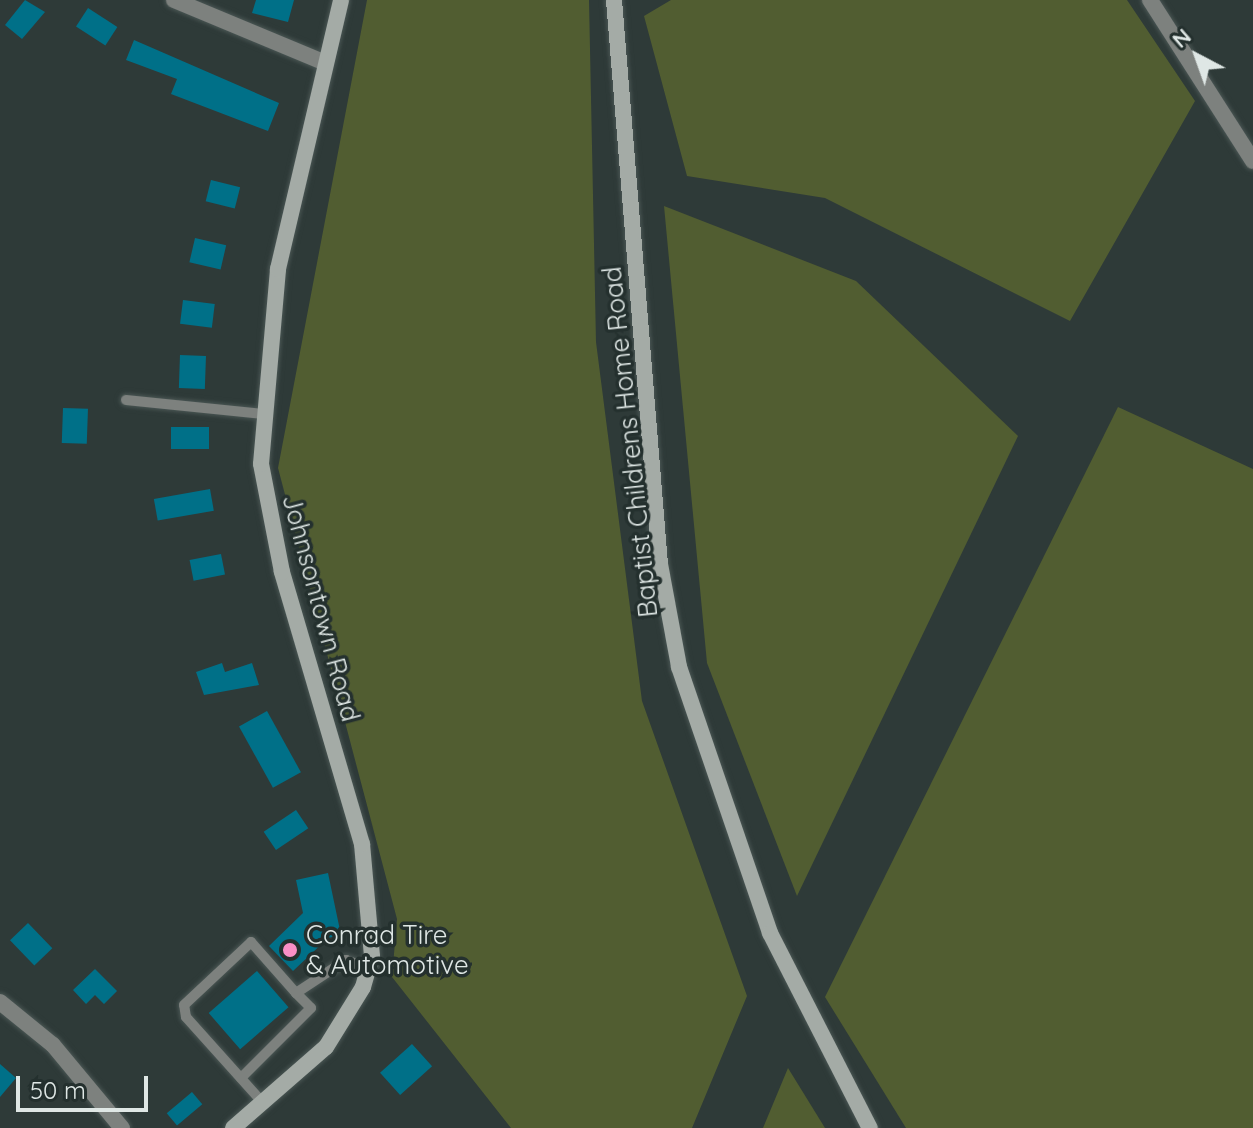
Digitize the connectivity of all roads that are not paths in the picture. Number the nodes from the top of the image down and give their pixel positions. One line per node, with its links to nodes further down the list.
1 (174, 0): 5 (street)
2 (341, 0): 5 (street, Johnsontown Road)
3 (614, 0): 16 (street, Baptist Childrens Home Road)
4 (1150, 0): 6 (street)
5 (323, 62): 8 (street, Johnsontown Road)
6 (1253, 161)
7 (126, 400): 8 (lane)
8 (263, 414): 9 (street, Johnsontown Road)
9 (369, 969): 10 (lane); 13 (street, Johnsontown Road)
10 (296, 993): 12 (lane); 12 (lane)
11 (0, 1002): 14 (street)
12 (241, 1078): 13 (lane)
13 (264, 1104): 15 (street, Johnsontown Road)
14 (122, 1128)
15 (233, 1128)
16 (870, 1128)

